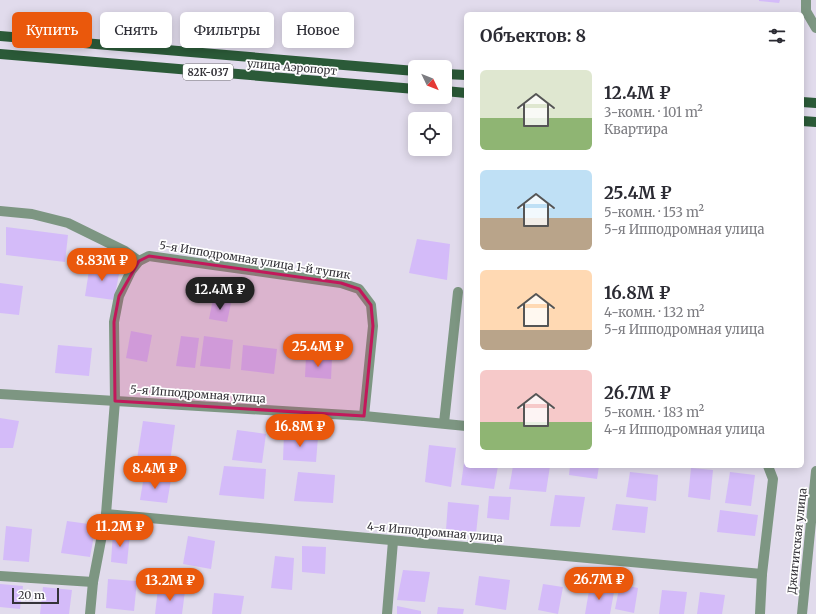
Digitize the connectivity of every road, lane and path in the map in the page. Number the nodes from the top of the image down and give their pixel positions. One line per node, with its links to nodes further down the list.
1 (806, 0): 2 (street)
2 (816, 28)
3 (0, 36): 5 (main road, улица Аэропорт)
4 (0, 54): 8 (main road, улица Аэропорт / 82К-037)
5 (408, 70)
6 (452, 74): 7 (main road)
7 (464, 75)
8 (408, 88)
9 (452, 92): 10 (main road)
10 (464, 93)
11 (804, 102): 12 (main road)
12 (816, 103)
13 (804, 121): 14 (main road)
14 (816, 122)
15 (0, 211): 16 (street)
16 (139, 261): 19 (street); 20 (street, 5-я Ипподромная улица 1-й тупик)
17 (458, 292): 21 (street)
18 (0, 394): 19 (street, 5-я Ипподромная улица)
19 (115, 401): 20 (street, 5-я Ипподромная улица); 25 (street)
20 (364, 416): 21 (street, 5-я Ипподромная улица)
21 (444, 423): 22 (street, 5-я Ипподромная улица)
22 (464, 426)
23 (769, 468): 27 (street)
24 (816, 471): 33 (street, Джигитская улица)
25 (106, 514): 26 (street, 4-я Ипподромная улица); 29 (street)
26 (393, 540): 27 (street, 4-я Ипподромная улица); 31 (street)
27 (762, 574): 32 (street)
28 (0, 576): 29 (street)
29 (93, 582): 30 (street)
30 (90, 614)
31 (387, 614)
32 (760, 614)
33 (802, 614)

